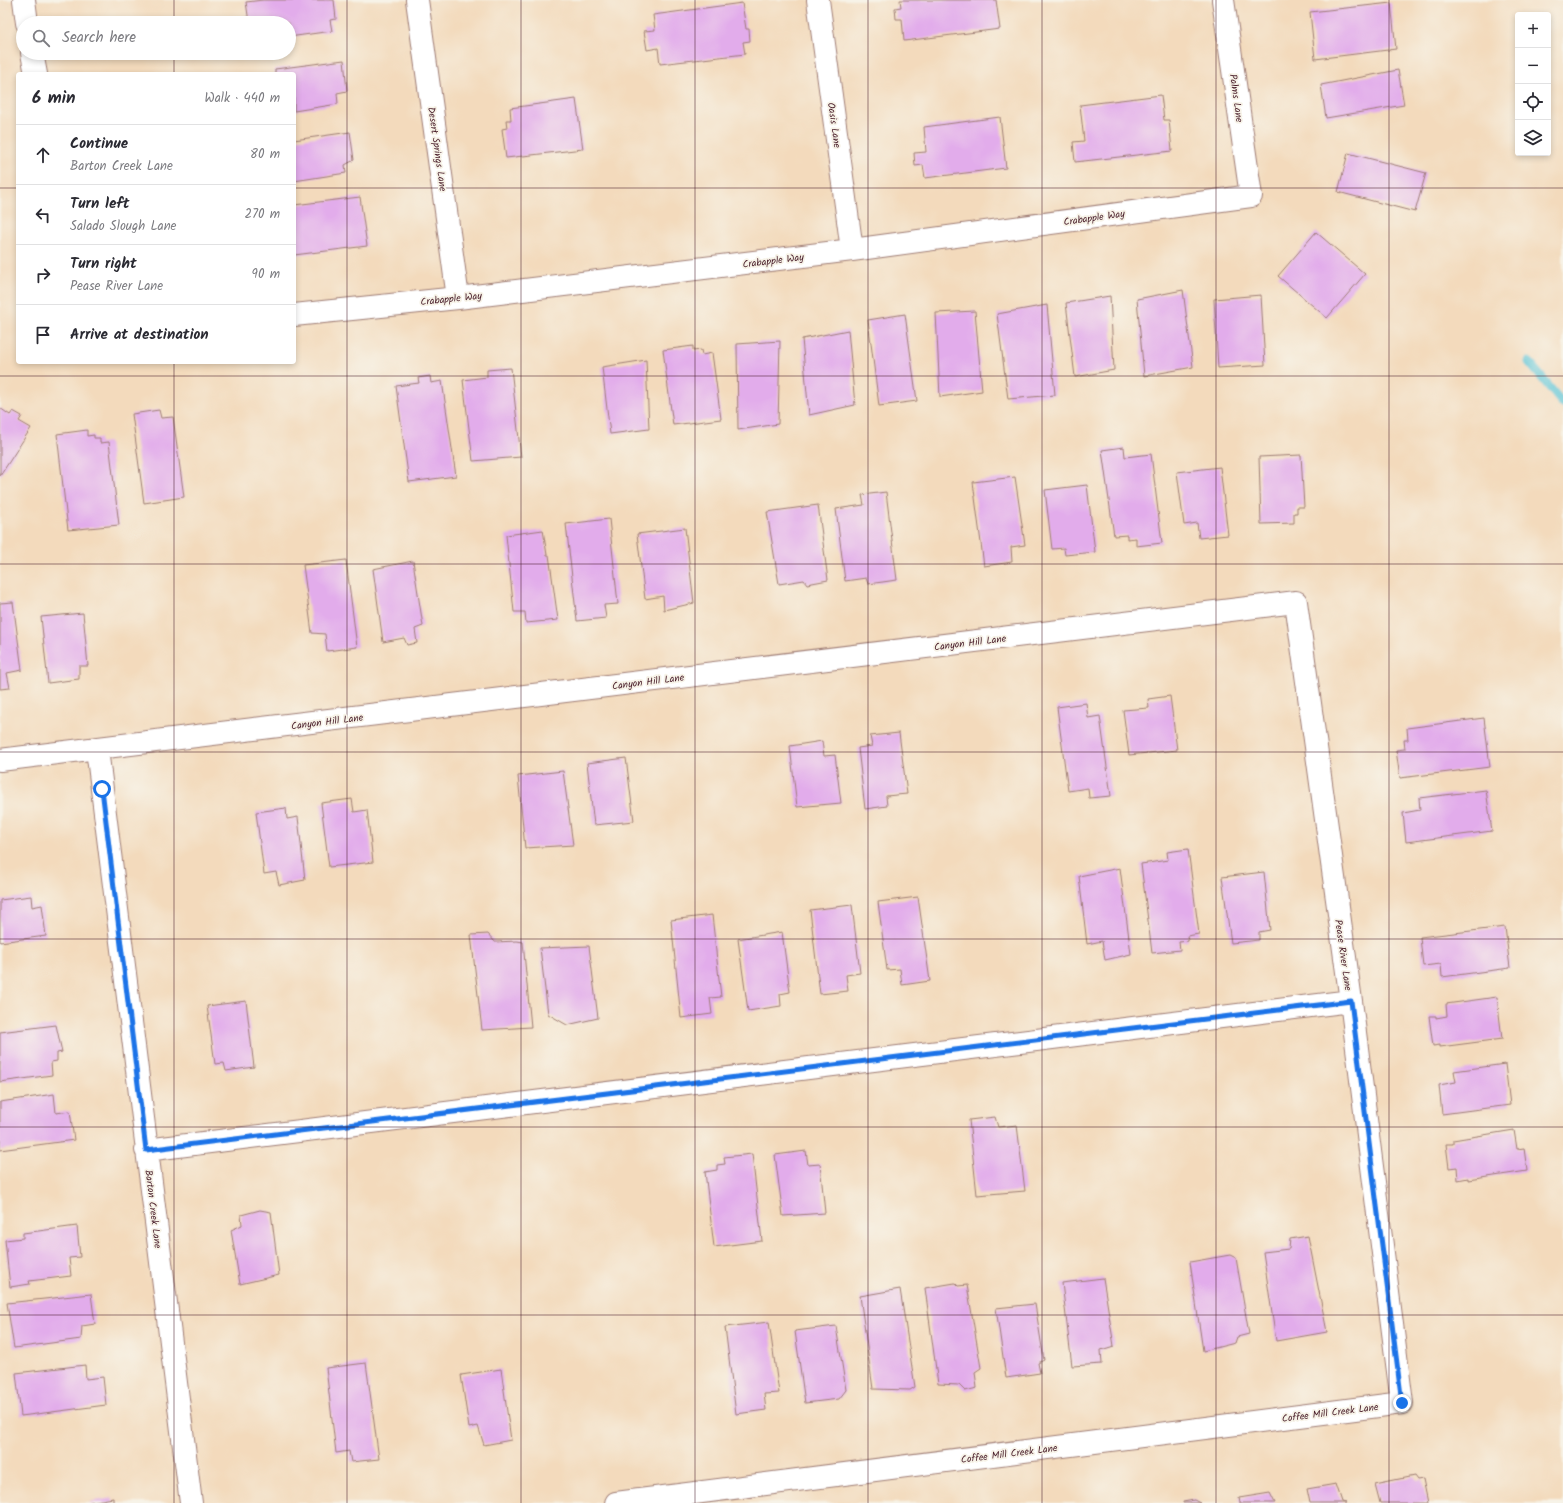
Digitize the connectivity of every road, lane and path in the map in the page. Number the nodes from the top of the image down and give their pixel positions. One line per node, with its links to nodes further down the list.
1 (24, 0): 5 (street)
2 (417, 0): 10 (street, Desert Springs Lane)
3 (818, 0): 9 (street, Oasis Lane)
4 (1224, 0): 8 (street, Palms Lane)
5 (27, 16)
6 (33, 60): 7 (street)
7 (36, 72)
8 (1251, 196): 9 (street, Crabapple Way)
9 (852, 250): 10 (street, Crabapple Way)
10 (458, 298): 11 (street, Crabapple Way)
11 (296, 315)
12 (1296, 602): 13 (street, Canyon Hill Lane); 15 (street, Pease River Lane)
13 (97, 749): 14 (street, Canyon Hill Lane); 16 (street, Barton Creek Lane)
14 (0, 760)
15 (1351, 1001): 16 (street); 17 (street, Pease River Lane)
16 (146, 1150): 18 (street, Barton Creek Lane)
17 (1402, 1403): 19 (street, Coffee Mill Creek Lane)
18 (191, 1503)
19 (616, 1503)

